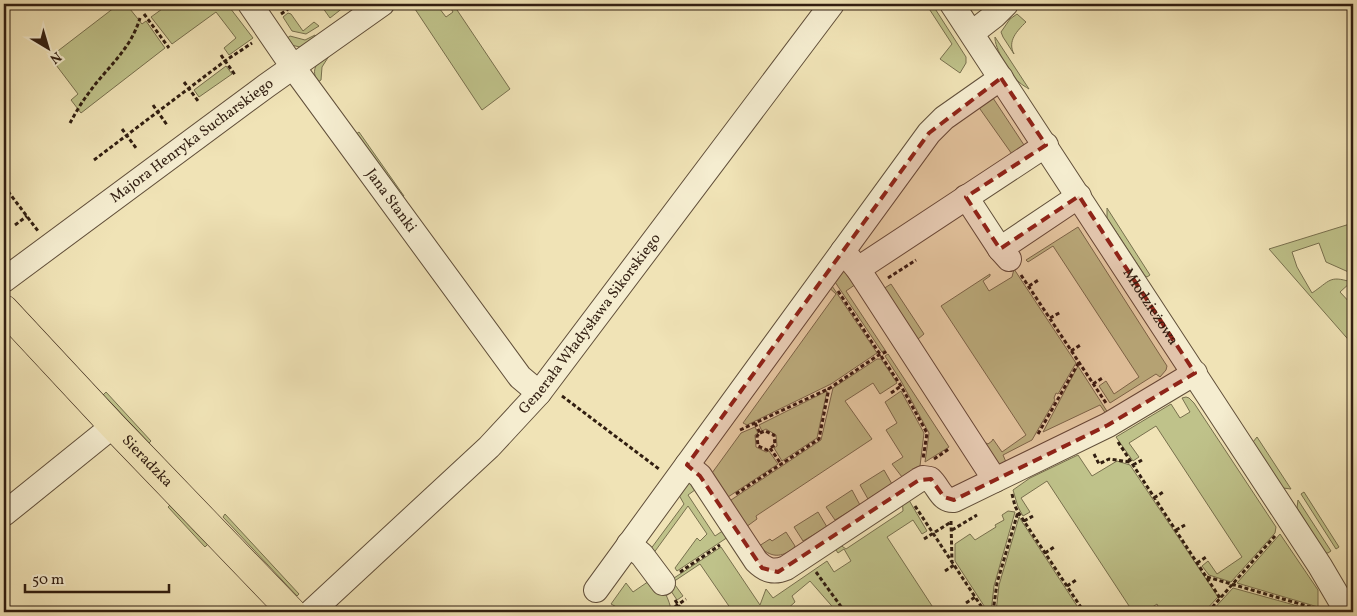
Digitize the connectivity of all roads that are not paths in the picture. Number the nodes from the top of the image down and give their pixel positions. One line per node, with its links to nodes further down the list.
1 (250, 4): 7 (street, Jana Stanki)
2 (382, 4): 7 (street, Majora Henryka Sucharskiego)
3 (832, 4): 17 (street, Generała Władysława Sikorskiego)
4 (952, 4): 6 (street, Młodzieżowa)
5 (1006, 4): 6 (street)
6 (972, 33): 8 (street, Młodzieżowa)
7 (293, 67): 14 (street, Majora Henryka Sucharskiego); 17 (street, Jana Stanki)
8 (1001, 78): 9 (street, Młodzieżowa); 12 (street)
9 (1046, 145): 10 (street, Młodzieżowa); 11 (street)
10 (1079, 196): 11 (street); 16 (street, Młodzieżowa)
11 (966, 197): 13 (street)
12 (843, 251): 13 (street); 19 (street)
13 (858, 269): 20 (street)
14 (4, 280)
15 (4, 309): 18 (main road, Sieradzka)
16 (1195, 373): 20 (street); 27 (street, Młodzieżowa)
17 (549, 393): 26 (street, Generała Władysława Sikorskiego)
18 (113, 426): 21 (street); 25 (main road, Sieradzka)
19 (681, 473): 20 (street); 22 (street)
20 (1003, 483)
21 (4, 514)
22 (629, 544): 23 (street); 24 (street)
23 (663, 583)
24 (596, 590)
25 (292, 612)
26 (311, 612)
27 (1347, 612)

